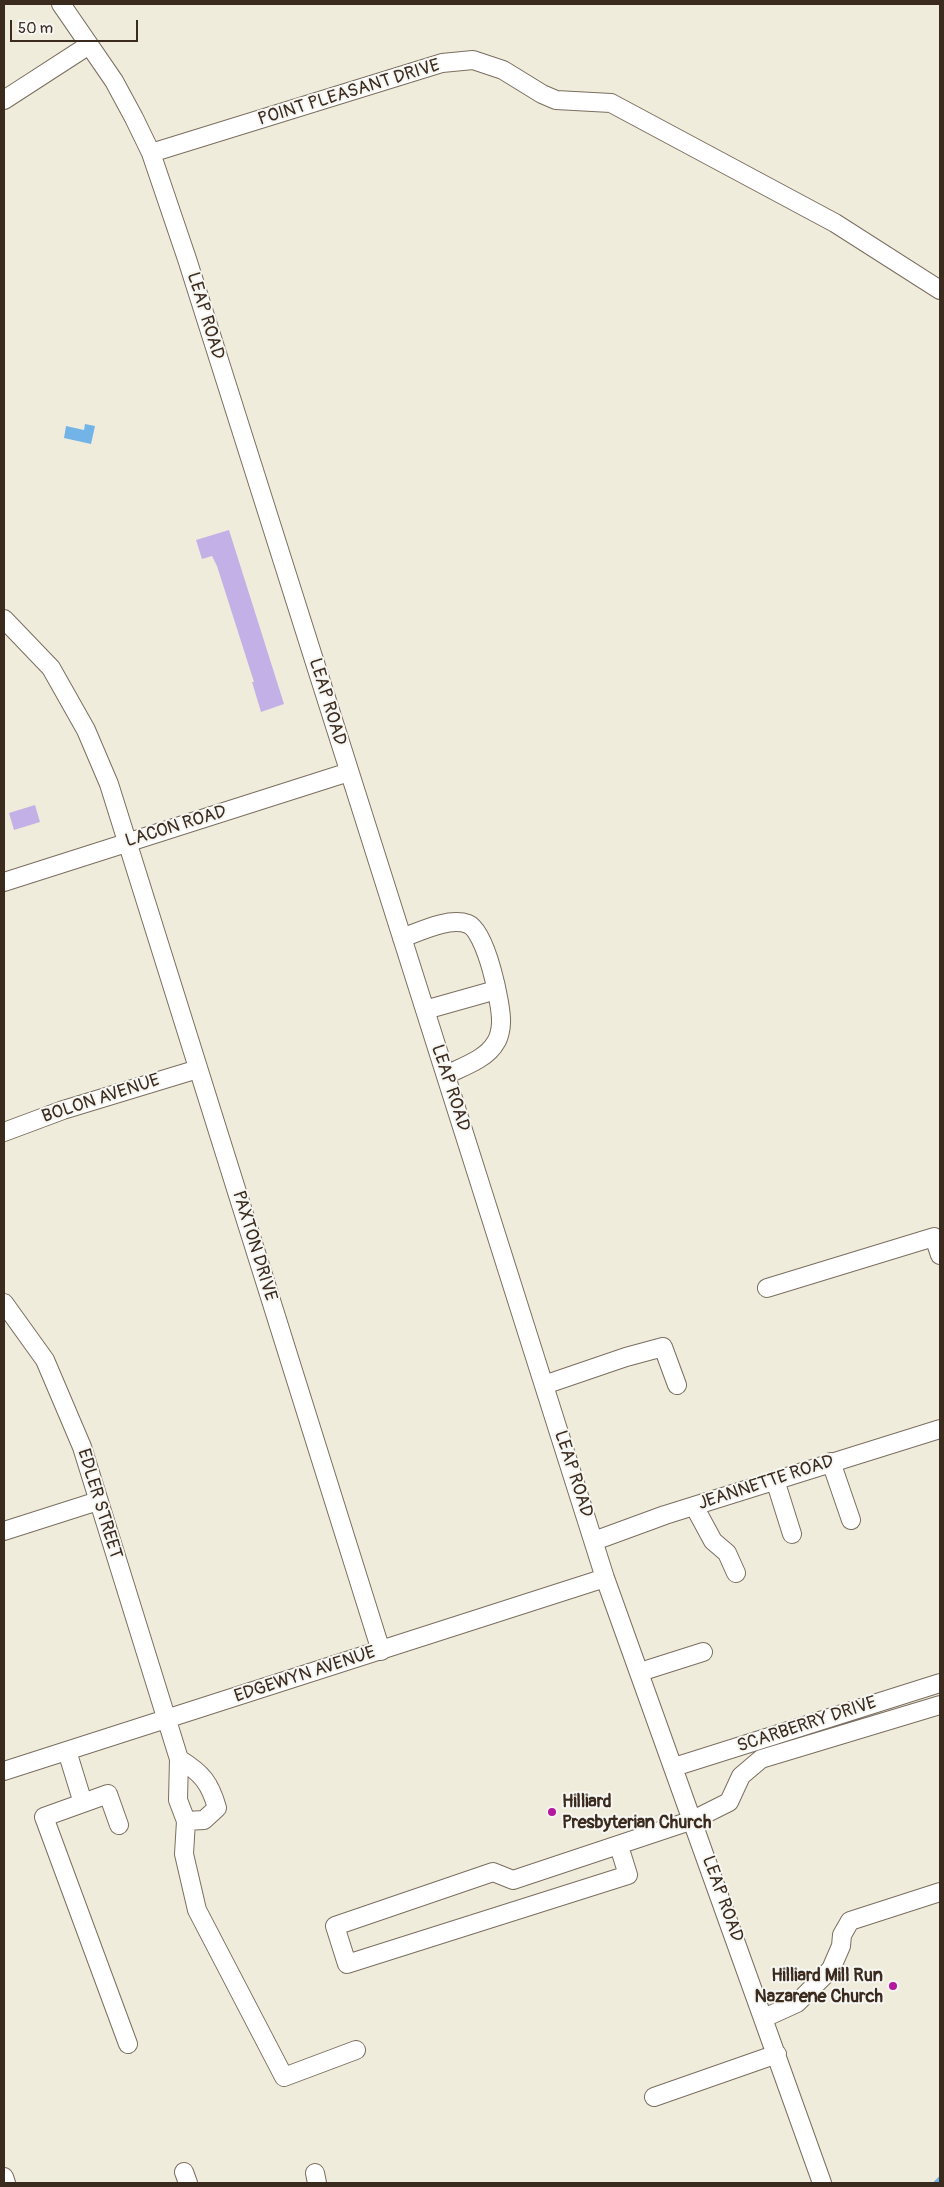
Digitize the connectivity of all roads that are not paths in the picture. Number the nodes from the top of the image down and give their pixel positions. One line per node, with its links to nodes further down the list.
1 (61, 4): 2 (street, LEAP ROAD)
2 (89, 45): 3 (street); 4 (street, LEAP ROAD)
3 (4, 100)
4 (151, 153): 5 (street, POINT PLEASANT DRIVE); 7 (street, LEAP ROAD)
5 (940, 290)
6 (4, 619): 8 (street, PAXTON DRIVE)
7 (349, 772): 8 (street, LACON ROAD); 10 (street, LEAP ROAD)
8 (127, 842): 9 (street, LACON ROAD); 13 (street, PAXTON DRIVE)
9 (4, 882)
10 (402, 938): 11 (street); 12 (street, LEAP ROAD)
11 (496, 990): 12 (street); 14 (street)
12 (425, 1010): 14 (street, LEAP ROAD)
13 (198, 1069): 15 (street, BOLON AVENUE); 32 (street, PAXTON DRIVE)
14 (446, 1075): 19 (street, LEAP ROAD)
15 (4, 1132)
16 (940, 1255): 17 (street)
17 (767, 1288)
18 (4, 1303): 24 (street, EDLER STREET)
19 (544, 1385): 20 (street); 29 (street, LEAP ROAD)
20 (677, 1385)
21 (940, 1430): 22 (street, JEANNETTE ROAD)
22 (831, 1462): 23 (street, JEANNETTE ROAD); 26 (street)
23 (775, 1480): 25 (street, JEANNETTE ROAD); 28 (street)
24 (98, 1501): 27 (street); 37 (street, EDLER STREET)
25 (694, 1506): 29 (street, JEANNETTE ROAD); 30 (street)
26 (851, 1520)
27 (4, 1531)
28 (792, 1534)
29 (594, 1542): 31 (street, LEAP ROAD)
30 (736, 1572)
31 (605, 1578): 32 (street, EDGEWYN AVENUE); 34 (street, LEAP ROAD)
32 (381, 1650): 37 (street, EDGEWYN AVENUE)
33 (703, 1652): 34 (street)
34 (640, 1672): 40 (street, LEAP ROAD)
35 (940, 1683): 40 (street, SCARBERRY DRIVE)
36 (940, 1705): 43 (street)
37 (166, 1718): 38 (street, EDGEWYN AVENUE); 39 (street, EDLER STREET)
38 (67, 1751): 41 (street, EDGEWYN AVENUE); 42 (street)
39 (180, 1759): 44 (street); 44 (street)
40 (674, 1767): 43 (street, LEAP ROAD)
41 (4, 1771)
42 (83, 1802): 45 (street); 49 (street)
43 (693, 1820): 46 (street); 48 (street, LEAP ROAD)
44 (186, 1821): 50 (street)
45 (119, 1825)
46 (619, 1846): 46 (street)
47 (940, 1892): 48 (street)
48 (764, 2018): 51 (street, LEAP ROAD)
49 (128, 2044)
50 (356, 2050)
51 (777, 2054): 52 (street); 55 (street, LEAP ROAD)
52 (654, 2097)
53 (4, 2177): 54 (street)
54 (6, 2183)
55 (822, 2183)

